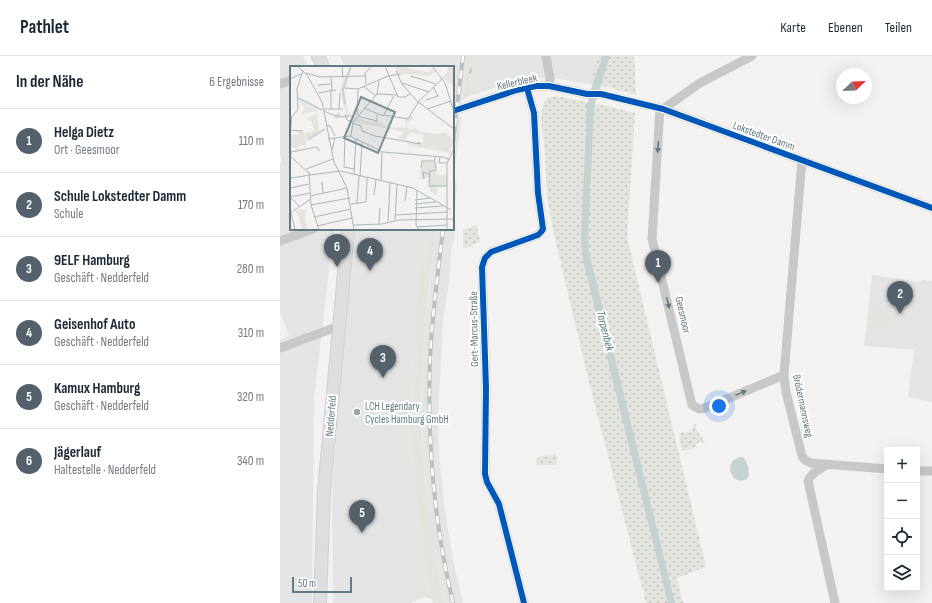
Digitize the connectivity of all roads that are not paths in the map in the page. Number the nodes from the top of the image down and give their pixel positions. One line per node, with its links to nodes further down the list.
1 (318, 56): 4 (main road)
2 (546, 56): 7 (street)
3 (752, 56): 10 (street)
4 (323, 66)
5 (290, 80): 6 (street)
6 (280, 84)
7 (549, 86): 8 (street, Kellerbleek); 9 (street, Kellerbleek)
8 (527, 88): 11 (street, Kellerbleek); 25 (street, Gert-Marcus-Straße)
9 (587, 94): 10 (street, Lokstedter Damm)
10 (662, 109): 12 (street, Lokstedter Damm); 19 (street, Geesmoor, one-way to 19)
11 (454, 112)
12 (802, 160): 13 (street, Lokstedter Damm); 19 (street, Brödermannsweg)
13 (932, 208)
14 (310, 230): 16 (street)
15 (348, 230): 17 (main road, Nedderfeld)
16 (280, 241)
17 (339, 326): 18 (street); 24 (main road, Nedderfeld)
18 (280, 348)
19 (784, 375): 20 (street, Brödermannsweg)
20 (826, 465): 21 (street, Brödermannsweg); 26 (street)
21 (884, 469)
22 (920, 471): 23 (street)
23 (932, 472)
24 (320, 603)
25 (524, 603)
26 (835, 603)

